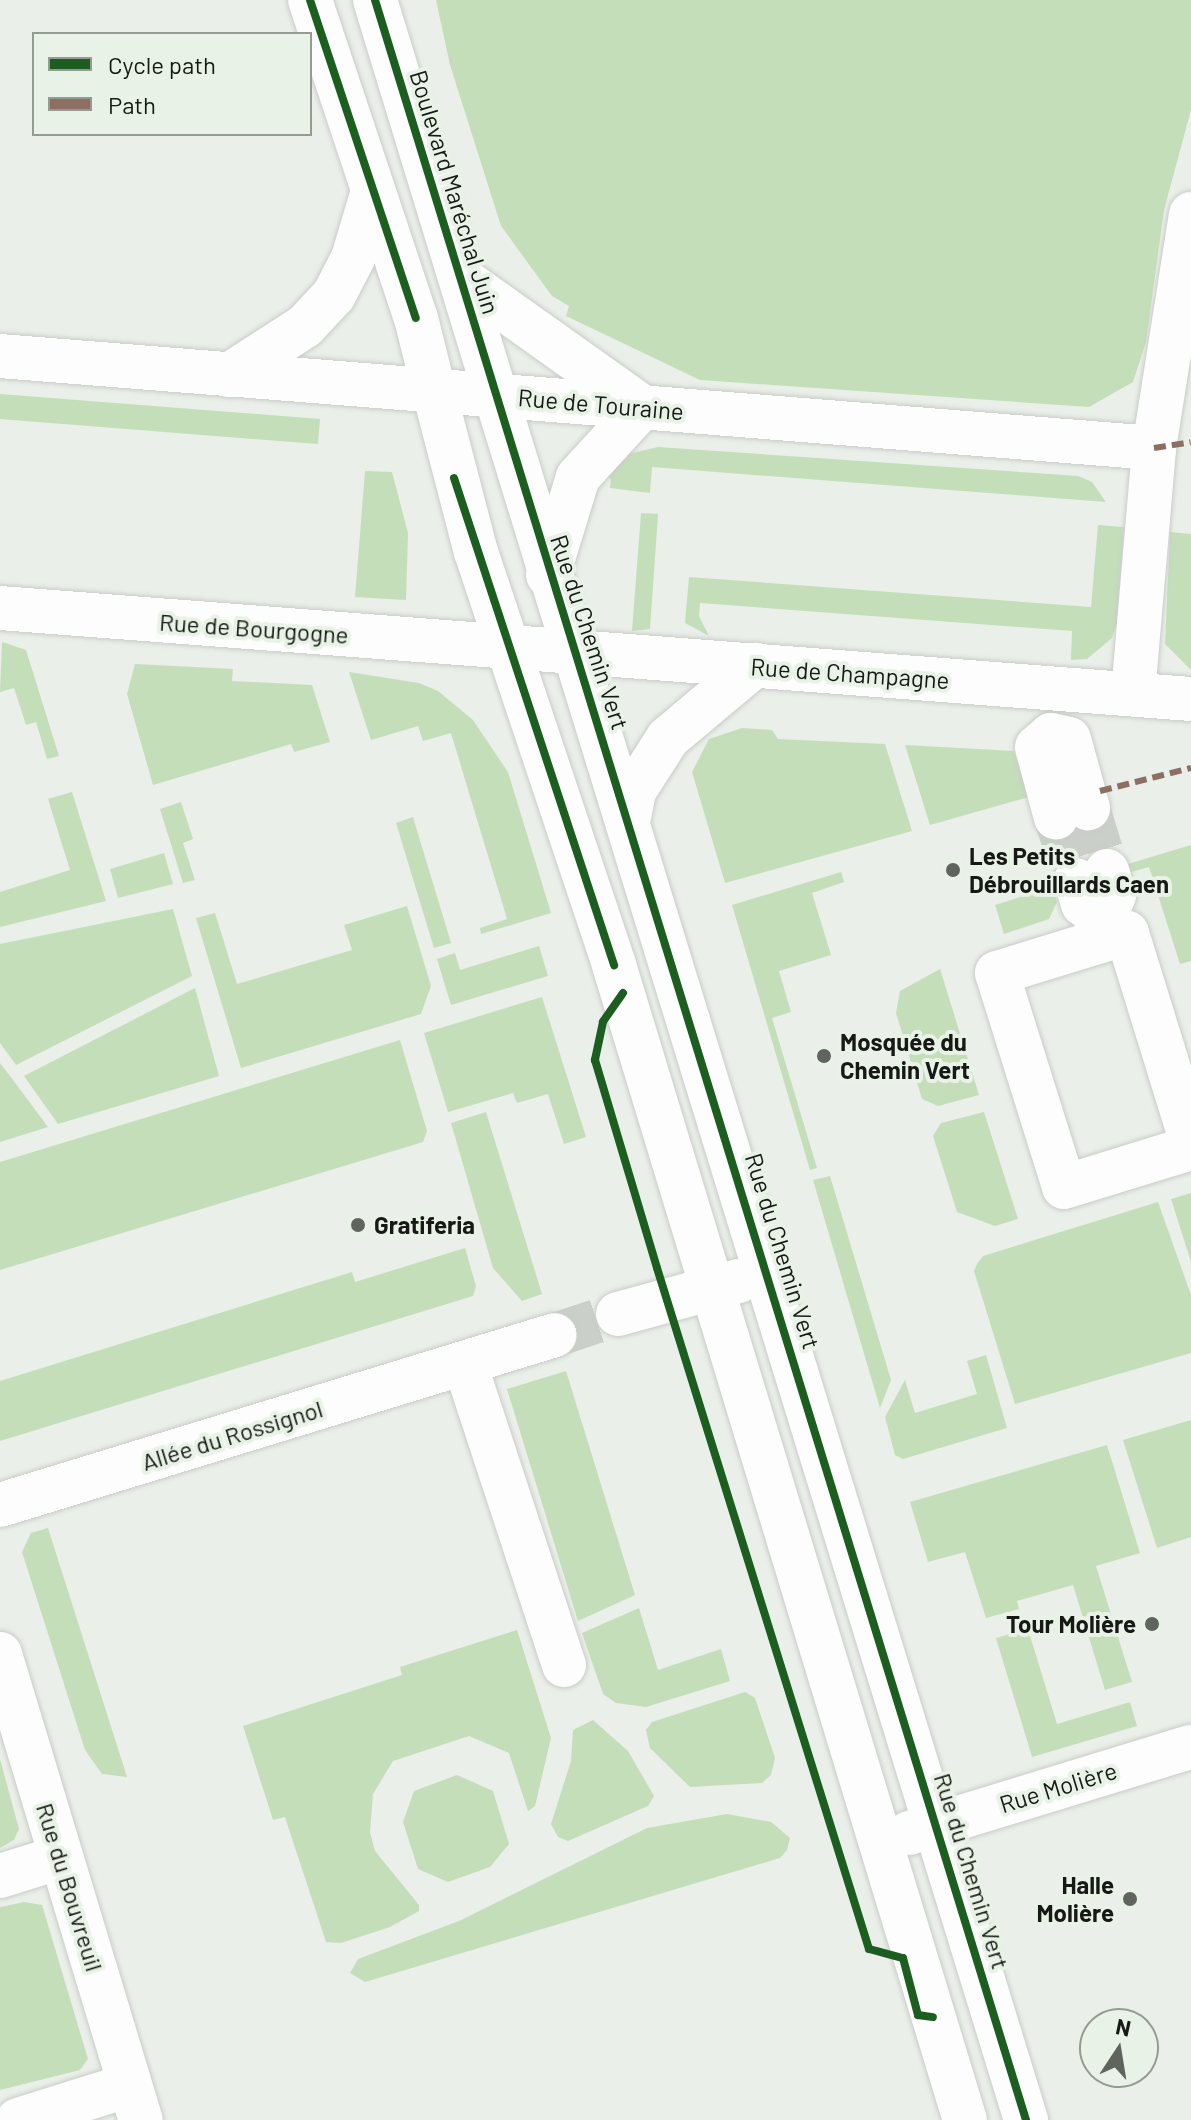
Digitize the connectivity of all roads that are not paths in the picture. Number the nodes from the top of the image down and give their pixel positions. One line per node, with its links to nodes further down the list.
1 (310, 0): 3 (main road)
2 (375, 0): 5 (main road, Boulevard Maréchal Juin)
3 (373, 191): 7 (main road); 8 (main road)
4 (1191, 214): 11 (main road)
5 (462, 279): 9 (main road, Boulevard Maréchal Juin); 10 (main road)
6 (0, 356): 7 (main road, Rue de Touraine)
7 (229, 375): 8 (main road, Rue de Touraine)
8 (434, 391): 9 (main road, Rue de Touraine); 14 (main road)
9 (496, 396): 10 (main road, Rue de Touraine); 12 (main road, Rue du Chemin Vert)
10 (642, 407): 11 (main road, Rue de Touraine); 12 (main road)
11 (1154, 448): 18 (main road)
12 (548, 575): 15 (main road, Rue du Chemin Vert)
13 (0, 608): 14 (main road, Rue de Bourgogne)
14 (508, 647): 15 (main road, Rue de Champagne); 27 (main road)
15 (571, 652): 16 (main road, Rue de Champagne); 21 (main road, Rue du Chemin Vert)
16 (755, 665): 17 (main road, Rue de Champagne); 21 (main road)
17 (1051, 688): 18 (main road, Rue de Champagne); 20 (main road)
18 (1133, 694): 19 (main road, Rue de Champagne)
19 (1191, 699)
20 (1072, 813)
21 (629, 817): 26 (main road, Rue du Chemin Vert)
22 (1091, 876): 23 (main road)
23 (1107, 929): 24 (main road); 25 (main road)
24 (1191, 1140)
25 (1191, 1148)
26 (768, 1272): 27 (main road); 35 (main road, Rue du Chemin Vert)
27 (713, 1289): 28 (main road); 36 (main road)
28 (618, 1314)
29 (555, 1335): 30 (main road, Allée du Rossignol)
30 (465, 1364): 31 (main road, Allée du Rossignol); 33 (main road)
31 (0, 1505)
32 (0, 1654): 37 (main road, Rue du Bouvreuil)
33 (564, 1665)
34 (1191, 1747): 35 (main road, Rue Molière)
35 (937, 1824): 36 (main road, Rue Molière); 42 (main road, Rue du Chemin Vert)
36 (880, 1841): 41 (main road)
37 (61, 1857): 38 (main road); 39 (main road, Rue du Bouvreuil)
38 (0, 1876)
39 (136, 2102): 40 (main road)
40 (18, 2120)
41 (965, 2120)
42 (1026, 2120)

